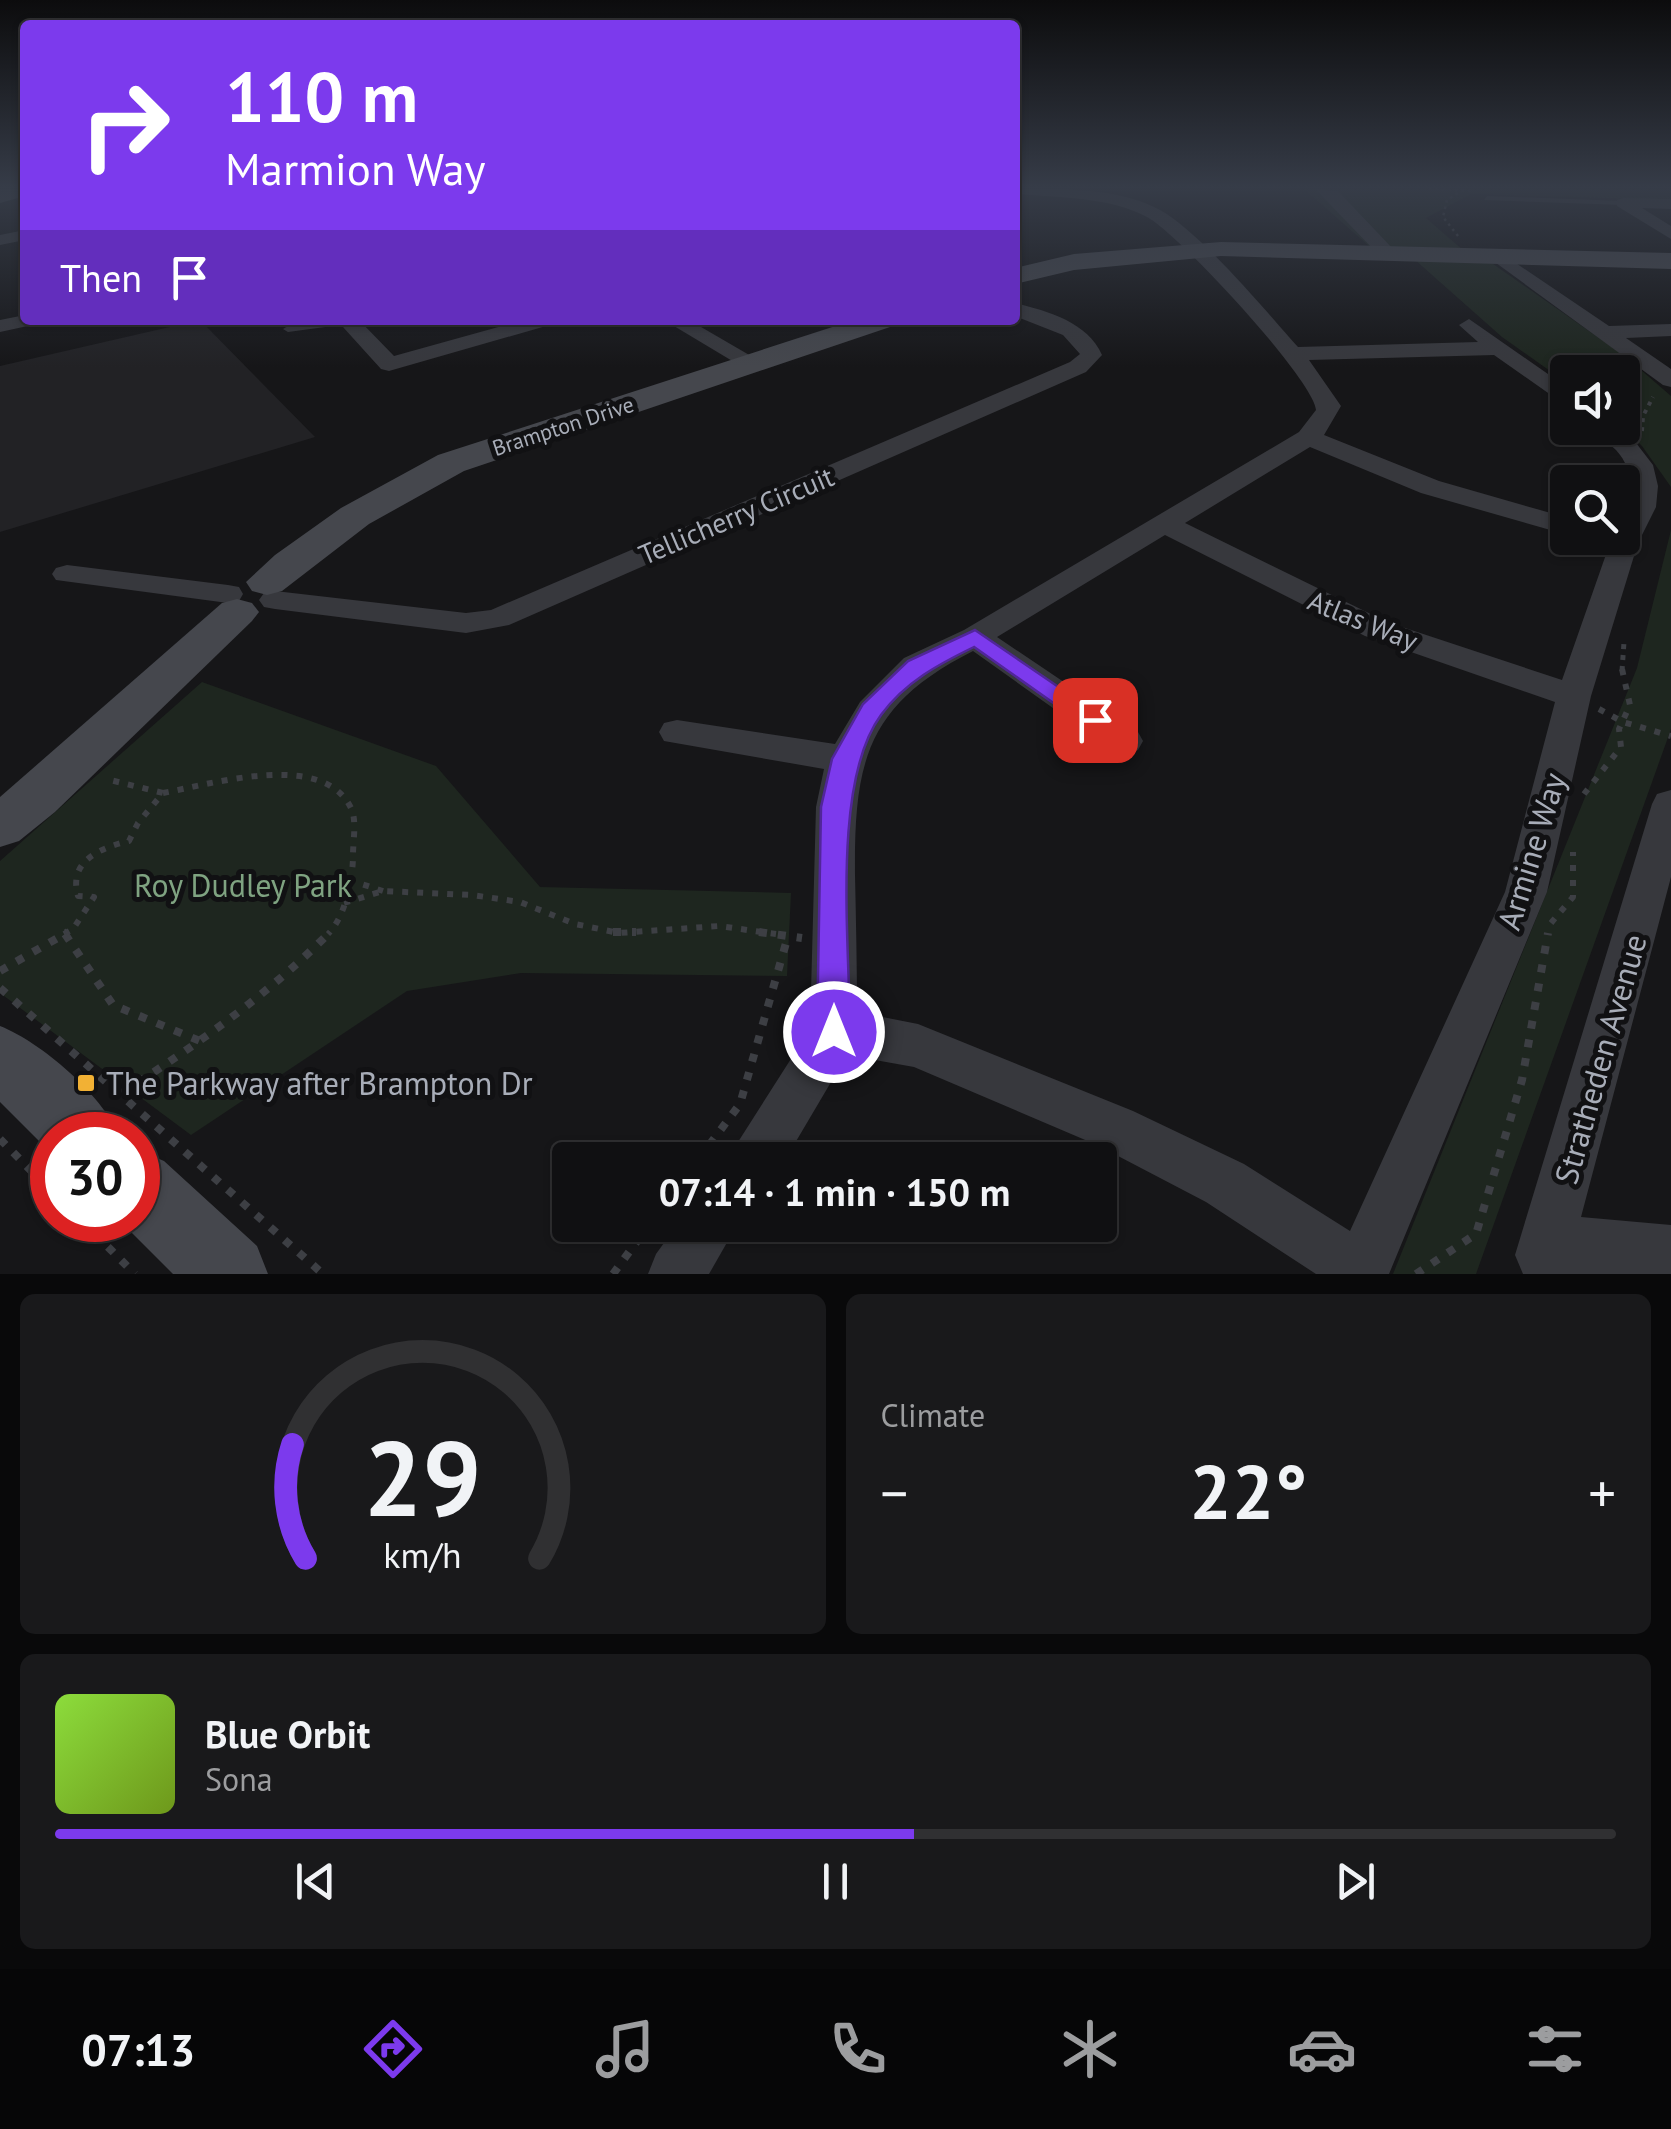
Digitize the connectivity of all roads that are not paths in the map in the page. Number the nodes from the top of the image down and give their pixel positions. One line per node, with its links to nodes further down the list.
1 (1384, 248): 3 (street)
2 (1195, 250): 3 (street); 6 (street); 18 (street)
3 (1387, 252): 4 (street)
4 (1498, 256): 5 (street); 16 (street)
5 (1671, 261)
6 (1020, 275)
7 (1020, 311): 31 (street, Tellicherry Circuit)
8 (320, 325): 14 (lane)
9 (356, 325): 10 (street)
10 (528, 325)
11 (683, 325): 19 (street)
12 (868, 325): 19 (street, Brampton Drive)
13 (1470, 326): 17 (street)
14 (288, 329)
15 (1671, 330): 16 (street)
16 (1606, 332): 20 (street)
17 (1497, 348): 18 (street); 21 (street)
18 (1294, 354): 22 (street)
19 (752, 363): 31 (street, Brampton Drive)
20 (1671, 380)
21 (1550, 387)
22 (1308, 438): 27 (street); 28 (street)
23 (1625, 445): 25 (street, Armine Way)
24 (1640, 465): 26 (street, Armine Way)
25 (1640, 465)
26 (1640, 509)
27 (1161, 522): 32 (street); 33 (street, Atlas Way)
28 (1550, 523)
29 (1610, 555): 33 (street, Armine Way)
30 (66, 574): 31 (street)
31 (252, 597): 38 (street, Brampton Drive)
32 (975, 637): 35 (street); 36 (street)
33 (1574, 696): 46 (street, Armine Way)
34 (677, 732): 36 (street)
35 (1125, 742)
36 (844, 759): 39 (street)
37 (1671, 804): 45 (street, Stratheden Avenue)
38 (0, 826)
39 (834, 1032): 42 (street); 46 (street)
40 (0, 1058): 41 (street)
41 (98, 1112)
42 (767, 1142)
43 (160, 1207): 47 (street)
44 (698, 1242): 48 (street)
45 (1671, 1253)
46 (1361, 1272)
47 (229, 1274)
48 (676, 1274)

